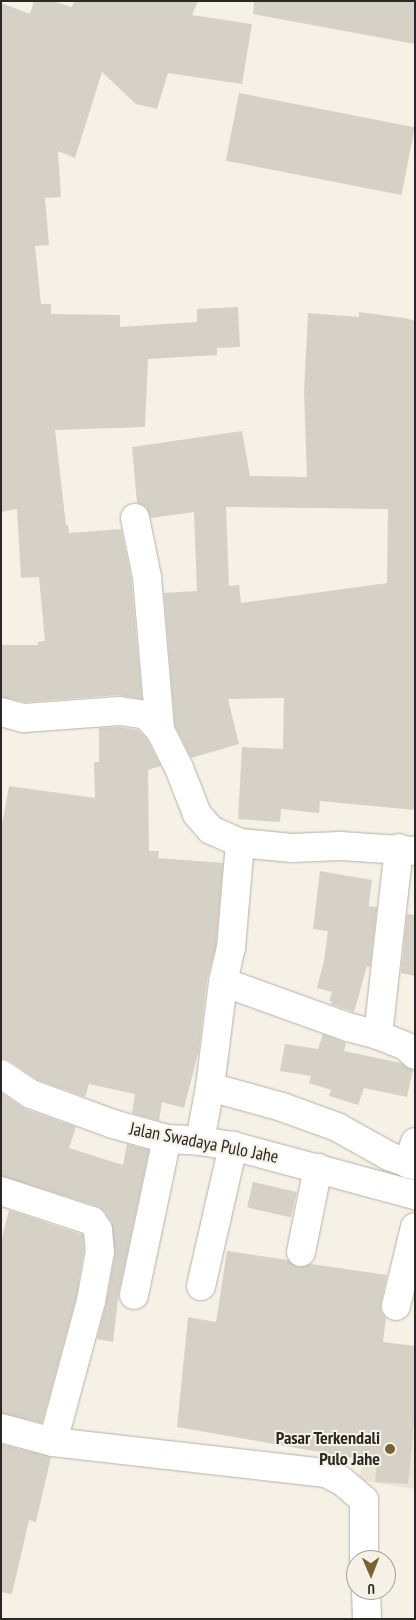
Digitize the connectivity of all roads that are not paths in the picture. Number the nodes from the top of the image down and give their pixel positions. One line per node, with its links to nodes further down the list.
1 (135, 518): 3 (street)
2 (1, 712): 3 (street)
3 (160, 730): 4 (street)
4 (240, 843): 5 (street); 6 (street)
5 (407, 850): 7 (street)
6 (223, 982): 7 (street); 10 (street)
7 (378, 1035): 8 (street)
8 (415, 1056)
9 (1, 1074): 11 (street, Jalan Swadaya Pulo Jahe)
10 (210, 1087): 12 (street); 14 (street)
11 (167, 1139): 12 (street, Jalan Swadaya Pulo Jahe); 21 (street)
12 (200, 1141): 13 (street, Jalan Swadaya Pulo Jahe)
13 (233, 1146): 15 (street, Jalan Swadaya Pulo Jahe); 20 (street)
14 (412, 1157)
15 (318, 1168): 17 (street, Jalan Swadaya Pulo Jahe); 19 (street)
16 (1, 1191): 24 (street)
17 (415, 1195)
18 (415, 1227): 22 (street)
19 (301, 1252)
20 (201, 1286)
21 (134, 1295)
22 (396, 1306)
23 (1, 1428): 24 (street)
24 (53, 1442): 25 (street)
25 (364, 1550)
26 (366, 1600): 27 (street)
27 (367, 1619)

